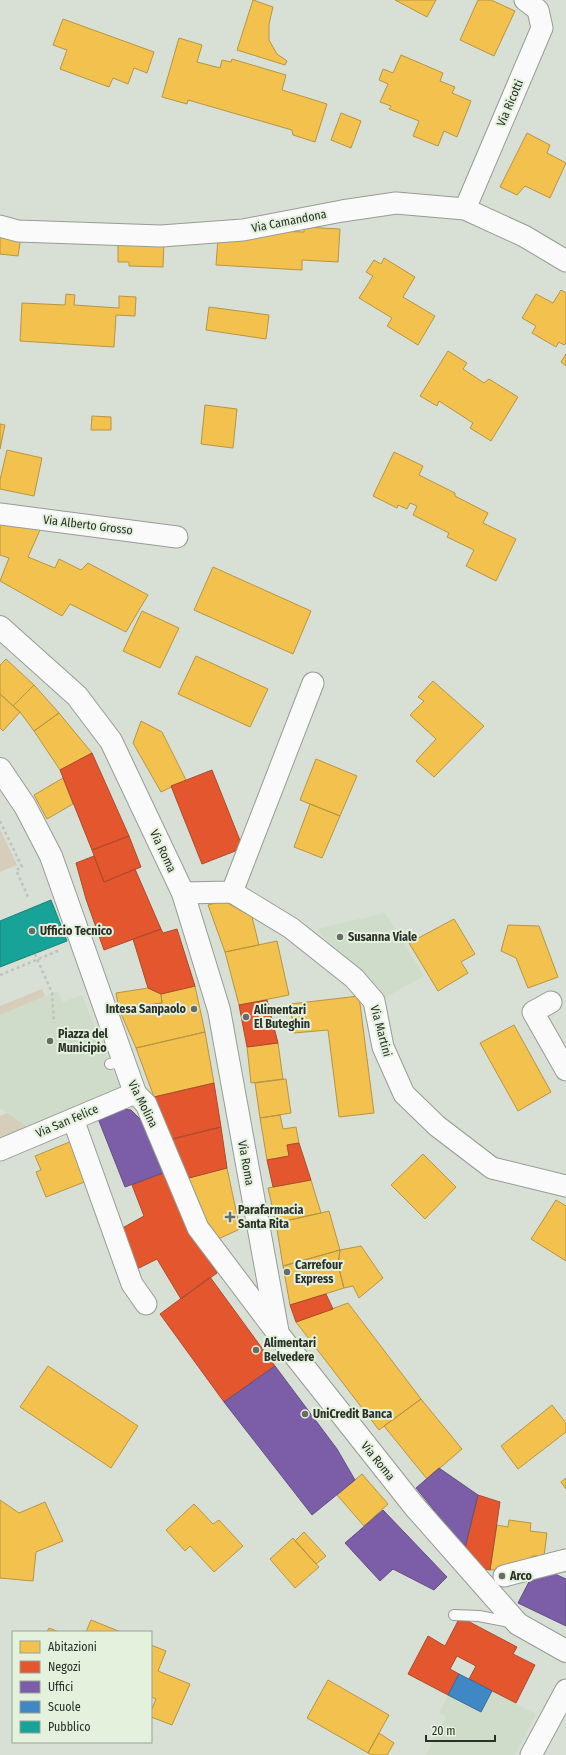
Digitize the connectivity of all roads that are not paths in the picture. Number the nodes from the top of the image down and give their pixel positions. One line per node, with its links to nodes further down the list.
1 (525, 0): 2 (street, Via Ricotti)
2 (465, 209): 3 (street, Via Camandona); 4 (street, Via Camandona)
3 (0, 226)
4 (566, 261)
5 (0, 514): 6 (street, Via Alberto Grosso)
6 (177, 537)
7 (0, 626): 11 (main road, Via Roma)
8 (313, 683): 10 (street)
9 (0, 769): 14 (main road, Via Molina)
10 (232, 892): 11 (street); 17 (street, Via Martini)
11 (183, 893): 19 (main road, Via Roma)
12 (551, 1002): 13 (street)
13 (566, 1070)
14 (135, 1092): 15 (street, Via San Felice); 19 (street, Via Molina)
15 (72, 1119): 16 (street, Via San Felice); 18 (street)
16 (0, 1150)
17 (566, 1186)
18 (146, 1304)
19 (278, 1334): 21 (main road, Via Roma)
20 (566, 1560): 21 (street)
21 (497, 1581): 23 (main road, Via Roma)
22 (454, 1615): 23 (lane)
23 (518, 1624): 24 (main road, Via Roma)
24 (566, 1651)
25 (566, 1690): 26 (street)
26 (531, 1755)

